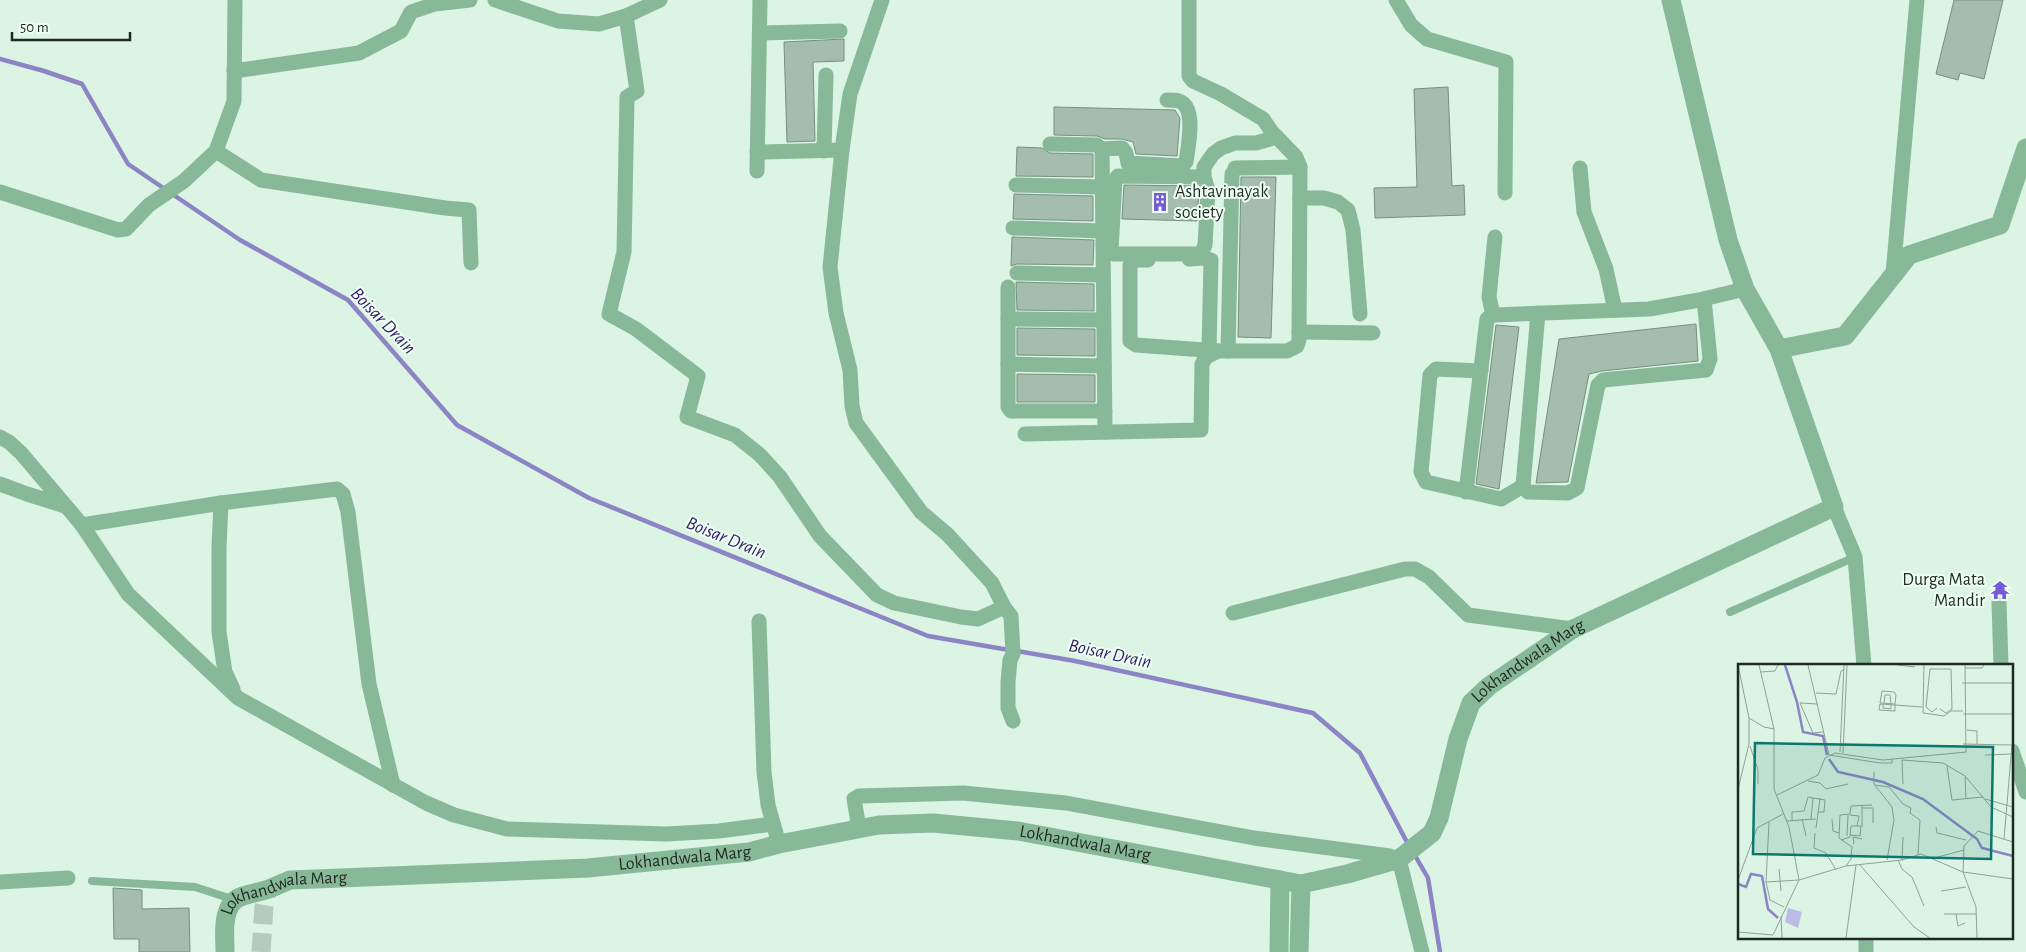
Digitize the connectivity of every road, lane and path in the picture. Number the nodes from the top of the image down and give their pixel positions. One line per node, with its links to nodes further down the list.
1 (234, 0): 14 (street)
2 (470, 0): 14 (street)
3 (495, 0): 11 (street)
4 (660, 0): 11 (street)
5 (760, 0): 13 (street)
6 (882, 0): 17 (street)
7 (1189, 0): 19 (street)
8 (1396, 0): 36 (street)
9 (1671, 0): 46 (street)
10 (1917, 0): 43 (street)
11 (626, 16): 74 (street)
12 (840, 31): 13 (street)
13 (760, 33): 26 (street)
14 (234, 71): 24 (street)
15 (826, 75): 18 (street)
16 (1167, 100): 28 (street)
17 (848, 110): 18 (street); 23 (street)
18 (825, 111): 25 (street)
19 (1277, 137): 27 (street); 29 (street)
20 (1050, 144): 22 (street)
21 (2026, 148): 43 (street)
22 (1102, 149): 28 (street); 34 (street)
23 (842, 150): 25 (street); 74 (street)
24 (216, 151): 35 (street); 41 (street)
25 (824, 151): 26 (street)
26 (757, 152): 31 (street)
27 (1208, 161): 28 (street); 32 (street)
28 (1186, 162)
29 (1300, 167): 37 (street); 57 (street)
30 (1580, 168): 48 (street)
31 (756, 171)
32 (1204, 177): 32 (street)
33 (1016, 185): 34 (street)
34 (1102, 187): 39 (street)
35 (0, 192)
36 (1505, 193)
37 (1300, 198): 50 (street); 54 (street)
38 (1012, 228): 39 (street)
39 (1102, 231): 44 (street)
40 (1495, 237): 51 (street)
41 (471, 263)
42 (1017, 273): 44 (street)
43 (1893, 274): 56 (street)
44 (1103, 275): 53 (street)
45 (1008, 287): 52 (street)
46 (1745, 289): 47 (street); 56 (street)
47 (1704, 299): 48 (street); 66 (street)
48 (1615, 310): 49 (street)
49 (1538, 313): 51 (street); 66 (street)
50 (1360, 314)
51 (1493, 315): 60 (street)
52 (1008, 318): 53 (street); 58 (street)
53 (1104, 320): 59 (street)
54 (1299, 332): 55 (street); 57 (street)
55 (1373, 333)
56 (1779, 349): 70 (street)
57 (1218, 351): 57 (street); 62 (street)
58 (1008, 364): 59 (street); 61 (street)
59 (1104, 366): 61 (street)
60 (1480, 371): 67 (street); 67 (street)
61 (1105, 411): 62 (street)
62 (1105, 432): 63 (street)
63 (1025, 434)
64 (0, 437): 69 (street)
65 (0, 484): 69 (street)
66 (1523, 486): 67 (street)
67 (1466, 492)
68 (221, 503): 71 (street); 81 (street); 84 (street)
69 (65, 506): 71 (street)
70 (1834, 507): 72 (street); 78 (street, Lokhandwala Marg)
71 (82, 525): 81 (street)
72 (1855, 557): 75 (lane); 79 (street)
73 (1999, 602): 80 (street)
74 (1007, 611): 82 (street)
75 (1730, 612)
76 (1233, 613): 78 (street)
77 (759, 621): 86 (street)
78 (1573, 629): 89 (street, Lokhandwala Marg)
79 (1864, 664)
80 (2000, 664)
81 (238, 698): 84 (street)
82 (1013, 721)
83 (2014, 757): 85 (street)
84 (393, 785): 86 (street)
85 (2026, 792)
86 (773, 824): 88 (street)
87 (859, 828): 88 (street, Lokhandwala Marg); 89 (street); 91 (street, Lokhandwala Marg)
88 (779, 844): 95 (street, Lokhandwala Marg)
89 (1401, 858): 94 (street, Lokhandwala Marg); 99 (street)
90 (68, 878): 92 (street)
91 (1280, 880): 94 (street, Lokhandwala Marg); 97 (street)
92 (0, 882)
93 (92, 882): 95 (lane)
94 (1301, 884): 98 (street)
95 (235, 900): 96 (street, Lokhandwala Marg)
96 (225, 952)
97 (1279, 952)
98 (1299, 952)
99 (1422, 952)

